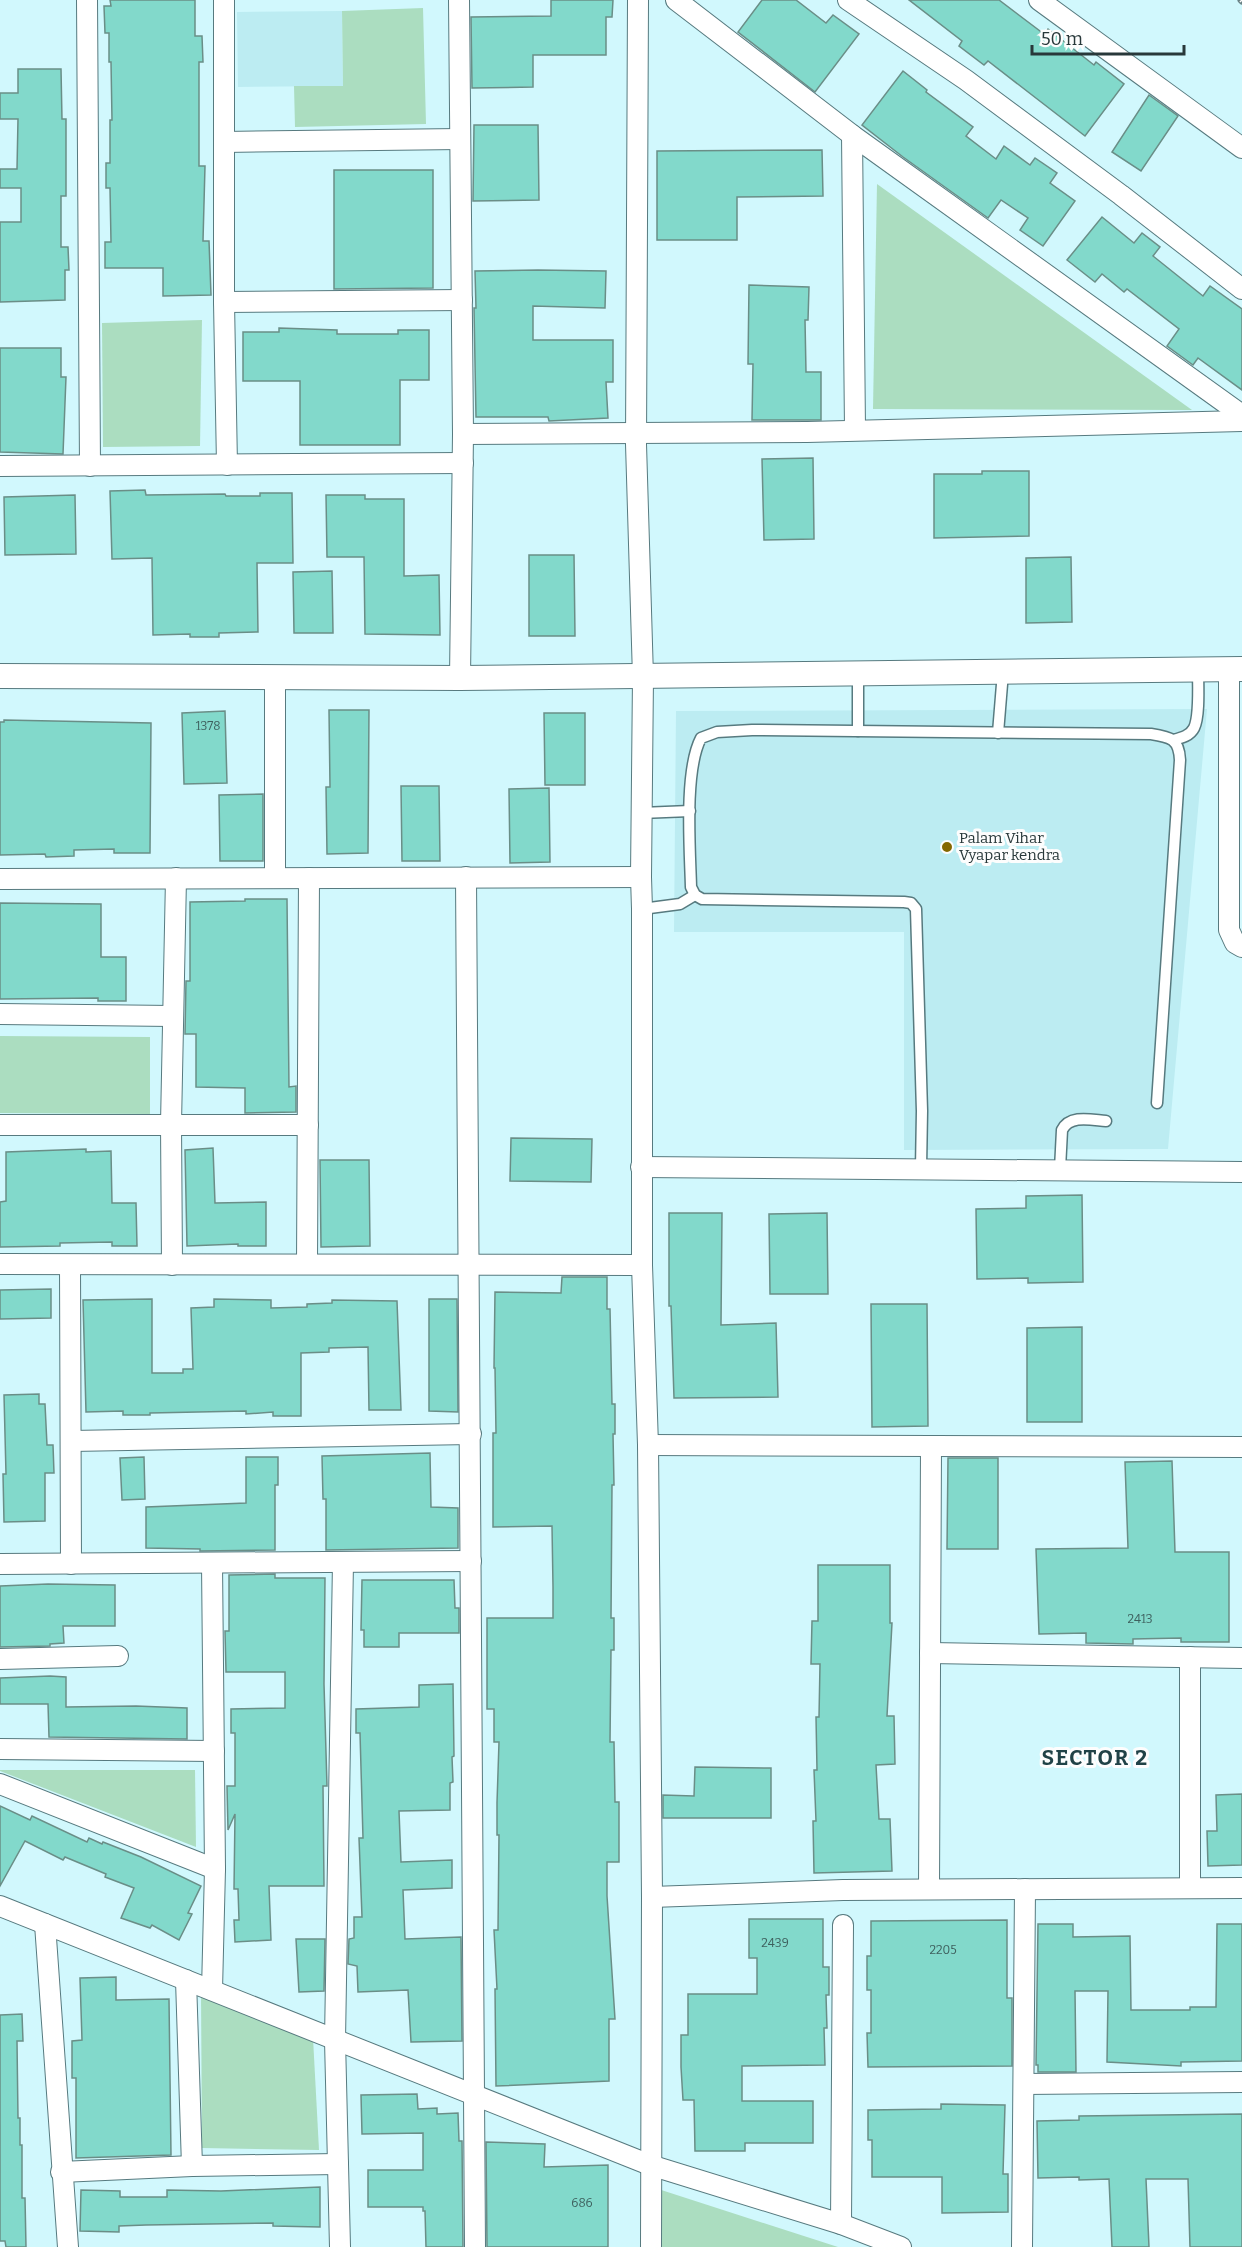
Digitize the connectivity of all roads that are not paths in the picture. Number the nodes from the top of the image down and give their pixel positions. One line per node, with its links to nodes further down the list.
1 (87, 0): 23 (street)
2 (224, 0): 10 (street)
3 (459, 0): 9 (street)
4 (638, 0): 18 (street)
5 (676, 0): 8 (street)
6 (848, 0): 12 (street)
7 (1039, 0): 11 (street)
8 (852, 135): 15 (street); 17 (street)
9 (460, 139): 10 (street); 13 (street)
10 (224, 142): 14 (street)
11 (1242, 148)
12 (1242, 289)
13 (462, 300): 14 (street); 19 (street)
14 (224, 302): 21 (street)
15 (1242, 415)
16 (1242, 422): 17 (street)
17 (855, 429): 18 (street)
18 (636, 432): 19 (street); 30 (street)
19 (463, 434): 20 (street)
20 (463, 463): 21 (street); 31 (street)
21 (227, 465): 23 (street)
22 (0, 466): 23 (street)
23 (90, 466)
24 (1198, 669): 25 (street); 26 (street); 34 (lane)
25 (1235, 669): 45 (street)
26 (1003, 672): 27 (street); 33 (lane)
27 (858, 674): 30 (street); 32 (lane)
28 (0, 676): 29 (street)
29 (275, 676): 31 (street); 40 (street)
30 (643, 677): 31 (street); 36 (street)
31 (460, 678)
32 (858, 731): 33 (lane); 35 (lane)
33 (998, 733): 34 (lane)
34 (1173, 740): 48 (lane)
35 (690, 811): 36 (lane); 43 (lane)
36 (641, 813): 38 (street)
37 (466, 877): 38 (street); 41 (street); 59 (street)
38 (640, 877): 44 (street)
39 (176, 878): 40 (street); 42 (street); 47 (street)
40 (275, 878): 41 (street)
41 (309, 878): 52 (street)
42 (0, 879)
43 (695, 895): 44 (lane); 54 (lane)
44 (642, 909): 53 (street)
45 (1242, 947)
46 (0, 1014): 47 (street)
47 (172, 1016): 50 (street)
48 (1157, 1103)
49 (1106, 1121): 55 (lane)
50 (171, 1124): 51 (street); 52 (street); 61 (street)
51 (0, 1125)
52 (308, 1125): 58 (street)
53 (641, 1167): 54 (street); 62 (street)
54 (921, 1168): 55 (street)
55 (1060, 1169): 56 (street)
56 (1242, 1172)
57 (0, 1264): 60 (street)
58 (308, 1264): 59 (street); 61 (street)
59 (469, 1264): 62 (street); 63 (street)
60 (70, 1265): 61 (street); 64 (street)
61 (172, 1265)
62 (642, 1265): 65 (street)
63 (471, 1434): 64 (street); 69 (street)
64 (71, 1441): 72 (street)
65 (648, 1445): 66 (street); 86 (street)
66 (931, 1447): 67 (street); 73 (street)
67 (1242, 1447)
68 (343, 1562): 69 (street); 70 (street); 92 (street)
69 (471, 1562): 95 (street)
70 (212, 1563): 72 (street); 79 (street)
71 (0, 1564): 72 (street)
72 (70, 1564)
73 (930, 1653): 75 (street); 84 (street)
74 (118, 1656): 77 (street)
75 (1190, 1657): 76 (street); 82 (street)
76 (1242, 1658)
77 (0, 1659)
78 (0, 1749): 79 (street)
79 (214, 1752): 81 (street)
80 (0, 1784): 81 (street)
81 (215, 1869): 91 (street)
82 (1190, 1888): 83 (street); 85 (street)
83 (1242, 1888)
84 (929, 1889): 85 (street); 86 (street)
85 (1025, 1889): 94 (street)
86 (652, 1897): 97 (street)
87 (0, 1906): 88 (street)
88 (45, 1924): 90 (street); 99 (street)
89 (843, 1925): 100 (street)
90 (186, 1980): 91 (street); 98 (street)
91 (212, 1990): 92 (street)
92 (335, 2040): 95 (street); 96 (street)
93 (1242, 2082): 94 (street)
94 (1023, 2084): 106 (street)
95 (473, 2094): 97 (street); 103 (street)
96 (338, 2164): 98 (street); 102 (street)
97 (650, 2165): 100 (street); 104 (street)
98 (192, 2166): 99 (street)
99 (62, 2172): 101 (street)
100 (841, 2224): 105 (street)
101 (68, 2247)
102 (340, 2247)
103 (475, 2247)
104 (651, 2247)
105 (901, 2247)
106 (1022, 2247)

